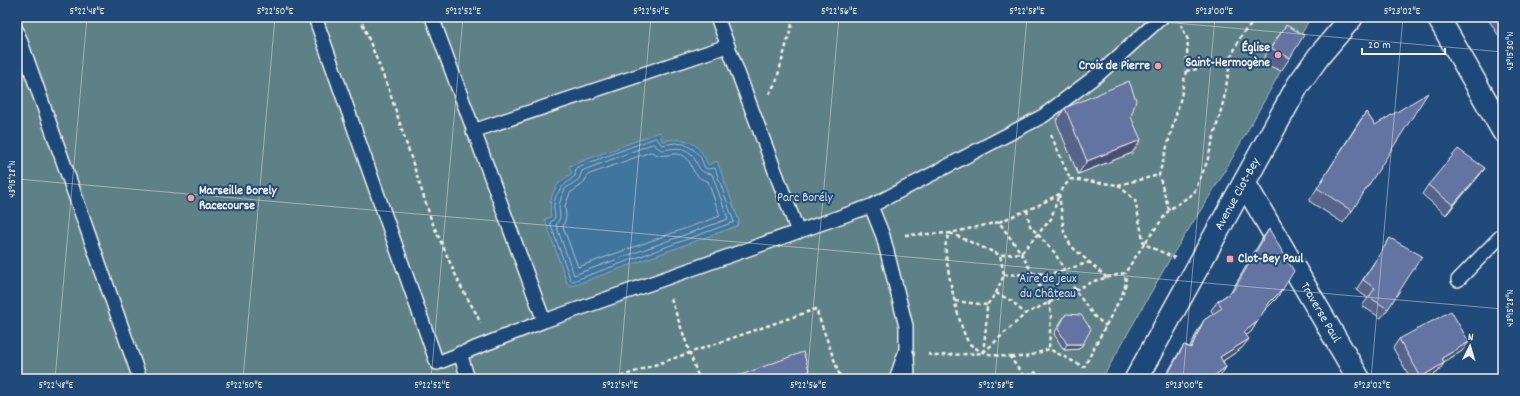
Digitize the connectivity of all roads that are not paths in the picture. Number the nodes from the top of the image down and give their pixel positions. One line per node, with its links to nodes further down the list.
1 (315, 17): 18 (lane)
2 (432, 17): 9 (lane)
3 (717, 17): 8 (lane)
4 (1162, 17): 12 (lane)
5 (1352, 17): 11 (street, Avenue Clot-Bey)
6 (1438, 17): 10 (street)
7 (17, 31): 19 (lane)
8 (727, 46): 9 (lane); 13 (lane)
9 (473, 131): 16 (lane)
10 (1503, 131)
11 (1245, 184): 23 (street, Avenue Clot-Bey); 24 (street, Traverse Paul)
12 (871, 206): 13 (lane); 17 (lane)
13 (798, 232): 16 (lane)
14 (1503, 234): 15 (lane)
15 (1458, 280)
16 (544, 321): 18 (lane)
17 (906, 350): 21 (lane); 22 (lane)
18 (460, 353): 20 (lane)
19 (140, 379)
20 (468, 379)
21 (896, 379)
22 (908, 379)
23 (1136, 379)
24 (1359, 379)

